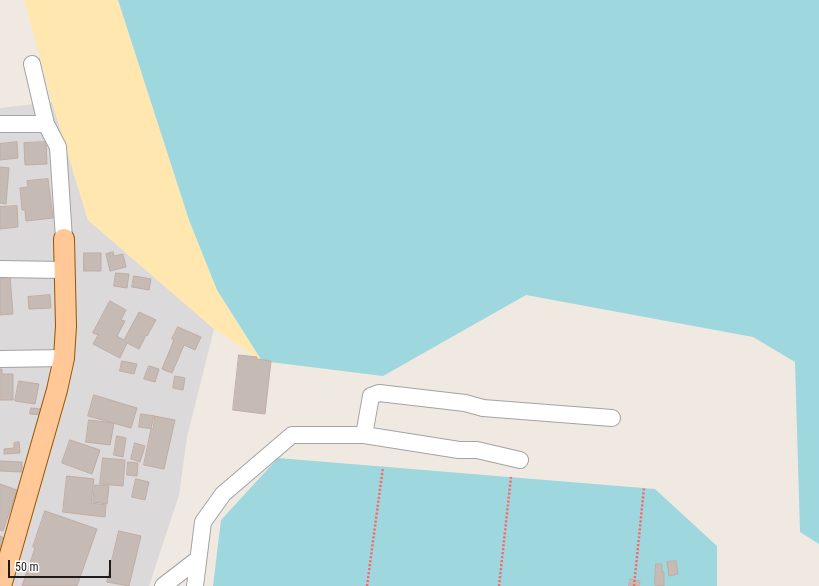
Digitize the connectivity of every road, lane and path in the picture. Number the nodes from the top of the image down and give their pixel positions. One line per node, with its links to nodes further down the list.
1 (32, 64): 3 (street)
2 (0, 124): 3 (street)
3 (46, 124): 4 (street)
4 (64, 239): 6 (main road)
5 (0, 269): 6 (street)
6 (64, 270): 8 (main road)
7 (0, 358): 8 (street)
8 (64, 358): 16 (main road)
9 (612, 418): 10 (street)
10 (364, 435): 11 (street); 15 (street)
11 (520, 460)
12 (384, 467): 19 (path)
13 (511, 477): 20 (path)
14 (644, 488): 21 (path)
15 (198, 559): 17 (street); 18 (street)
16 (1, 586)
17 (163, 586)
18 (195, 586)
19 (367, 586)
20 (499, 586)
21 (634, 586)

